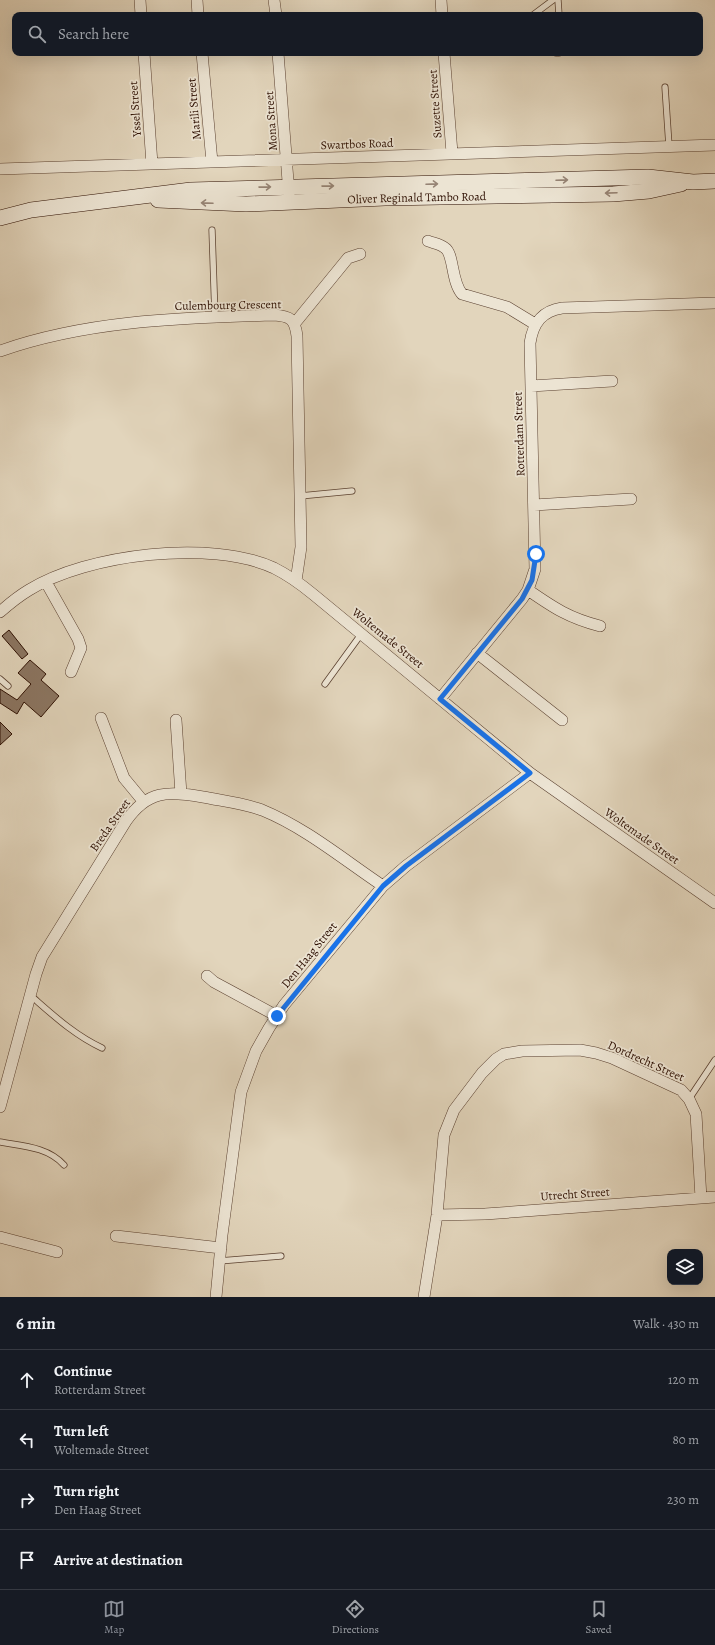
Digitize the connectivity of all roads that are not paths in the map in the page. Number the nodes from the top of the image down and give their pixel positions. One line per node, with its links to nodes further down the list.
1 (140, 0): 7 (street)
2 (197, 0): 8 (street)
3 (274, 0): 9 (street)
4 (440, 0): 10 (street)
5 (553, 0): 11 (lane)
6 (558, 0): 12 (lane)
7 (141, 12)
8 (198, 12)
9 (276, 12)
10 (442, 12)
11 (537, 12)
12 (559, 12)
13 (144, 56): 23 (street, Yssel Street)
14 (202, 56): 22 (street, Marili Street)
15 (278, 56): 21 (street, Mona Street)
16 (444, 56): 20 (street, Suzette Street)
17 (665, 87): 19 (lane)
18 (715, 145): 19 (street, Swartbos Road)
19 (669, 146): 20 (street, Swartbos Road)
20 (452, 153): 21 (street, Swartbos Road)
21 (286, 160): 22 (street, Swartbos Road); 27 (street, Mona Street)
22 (212, 162): 23 (street, Swartbos Road)
23 (152, 164): 24 (street, Swartbos Road)
24 (0, 169)
25 (715, 181): 26 (main road, Oliver Reginald Tambo Road)
26 (693, 182): 27 (main road, Oliver Reginald Tambo Road, one-way to 26); 29 (main road, Oliver Reginald Tambo Road, one-way to 29)
27 (289, 186): 28 (main road, Oliver Reginald Tambo Road, one-way to 27); 29 (street, Mona Street)
28 (141, 198): 29 (main road, Oliver Reginald Tambo Road, one-way to 28); 30 (main road, Oliver Reginald Tambo Road)
29 (290, 202)
30 (0, 218)
31 (212, 230): 35 (lane)
32 (428, 241): 37 (street)
33 (360, 254): 36 (street)
34 (715, 303): 37 (street)
35 (215, 317): 36 (street, Culembourg Crescent); 38 (street, Culembourg Crescent)
36 (295, 323): 42 (street, Culembourg Crescent)
37 (535, 324): 40 (street, Rotterdam Street)
38 (0, 351)
39 (612, 381): 40 (street)
40 (531, 386): 44 (street, Rotterdam Street)
41 (352, 491): 42 (lane)
42 (300, 496): 45 (street, Culembourg Crescent)
43 (631, 499): 44 (street)
44 (534, 505): 47 (street, Rotterdam Street)
45 (296, 581): 46 (street, Woltemade Street); 50 (street, Woltemade Street)
46 (46, 582): 48 (street, Woltemade Street); 52 (street)
47 (528, 590): 49 (street); 51 (street, Rotterdam Street)
48 (0, 612)
49 (600, 626)
50 (362, 633): 54 (lane); 56 (street, Woltemade Street)
51 (478, 653): 56 (street, Rotterdam Street); 59 (street)
52 (71, 672)
53 (0, 679): 55 (lane)
54 (325, 684)
55 (8, 686)
56 (440, 699): 60 (street, Woltemade Street)
57 (101, 718): 62 (street)
58 (176, 720): 61 (street)
59 (562, 720)
60 (530, 773): 63 (street, Den Haag Street); 64 (street, Woltemade Street)
61 (181, 794): 62 (street, Breda Street); 63 (street, Breda Street)
62 (143, 801): 66 (street, Breda Street)
63 (383, 886): 67 (street, Den Haag Street)
64 (715, 902)
65 (207, 976): 67 (street)
66 (30, 995): 68 (lane); 71 (street, Breda Street)
67 (277, 1016): 79 (street, Den Haag Street)
68 (102, 1048)
69 (715, 1060): 70 (lane)
70 (689, 1099): 75 (street, Dordrecht Street); 76 (street, Dordrecht Street)
71 (0, 1107)
72 (0, 1142): 73 (lane)
73 (64, 1165)
74 (715, 1197): 75 (street, Utrecht Street)
75 (701, 1198): 76 (street, Utrecht Street)
76 (437, 1215): 84 (street, Dordrecht Street)
77 (116, 1236): 79 (street)
78 (0, 1237): 80 (street)
79 (221, 1248): 82 (street, Den Haag Street)
80 (57, 1252)
81 (281, 1256): 82 (lane)
82 (219, 1261): 83 (street, Den Haag Street)
83 (216, 1297)
84 (424, 1297)

